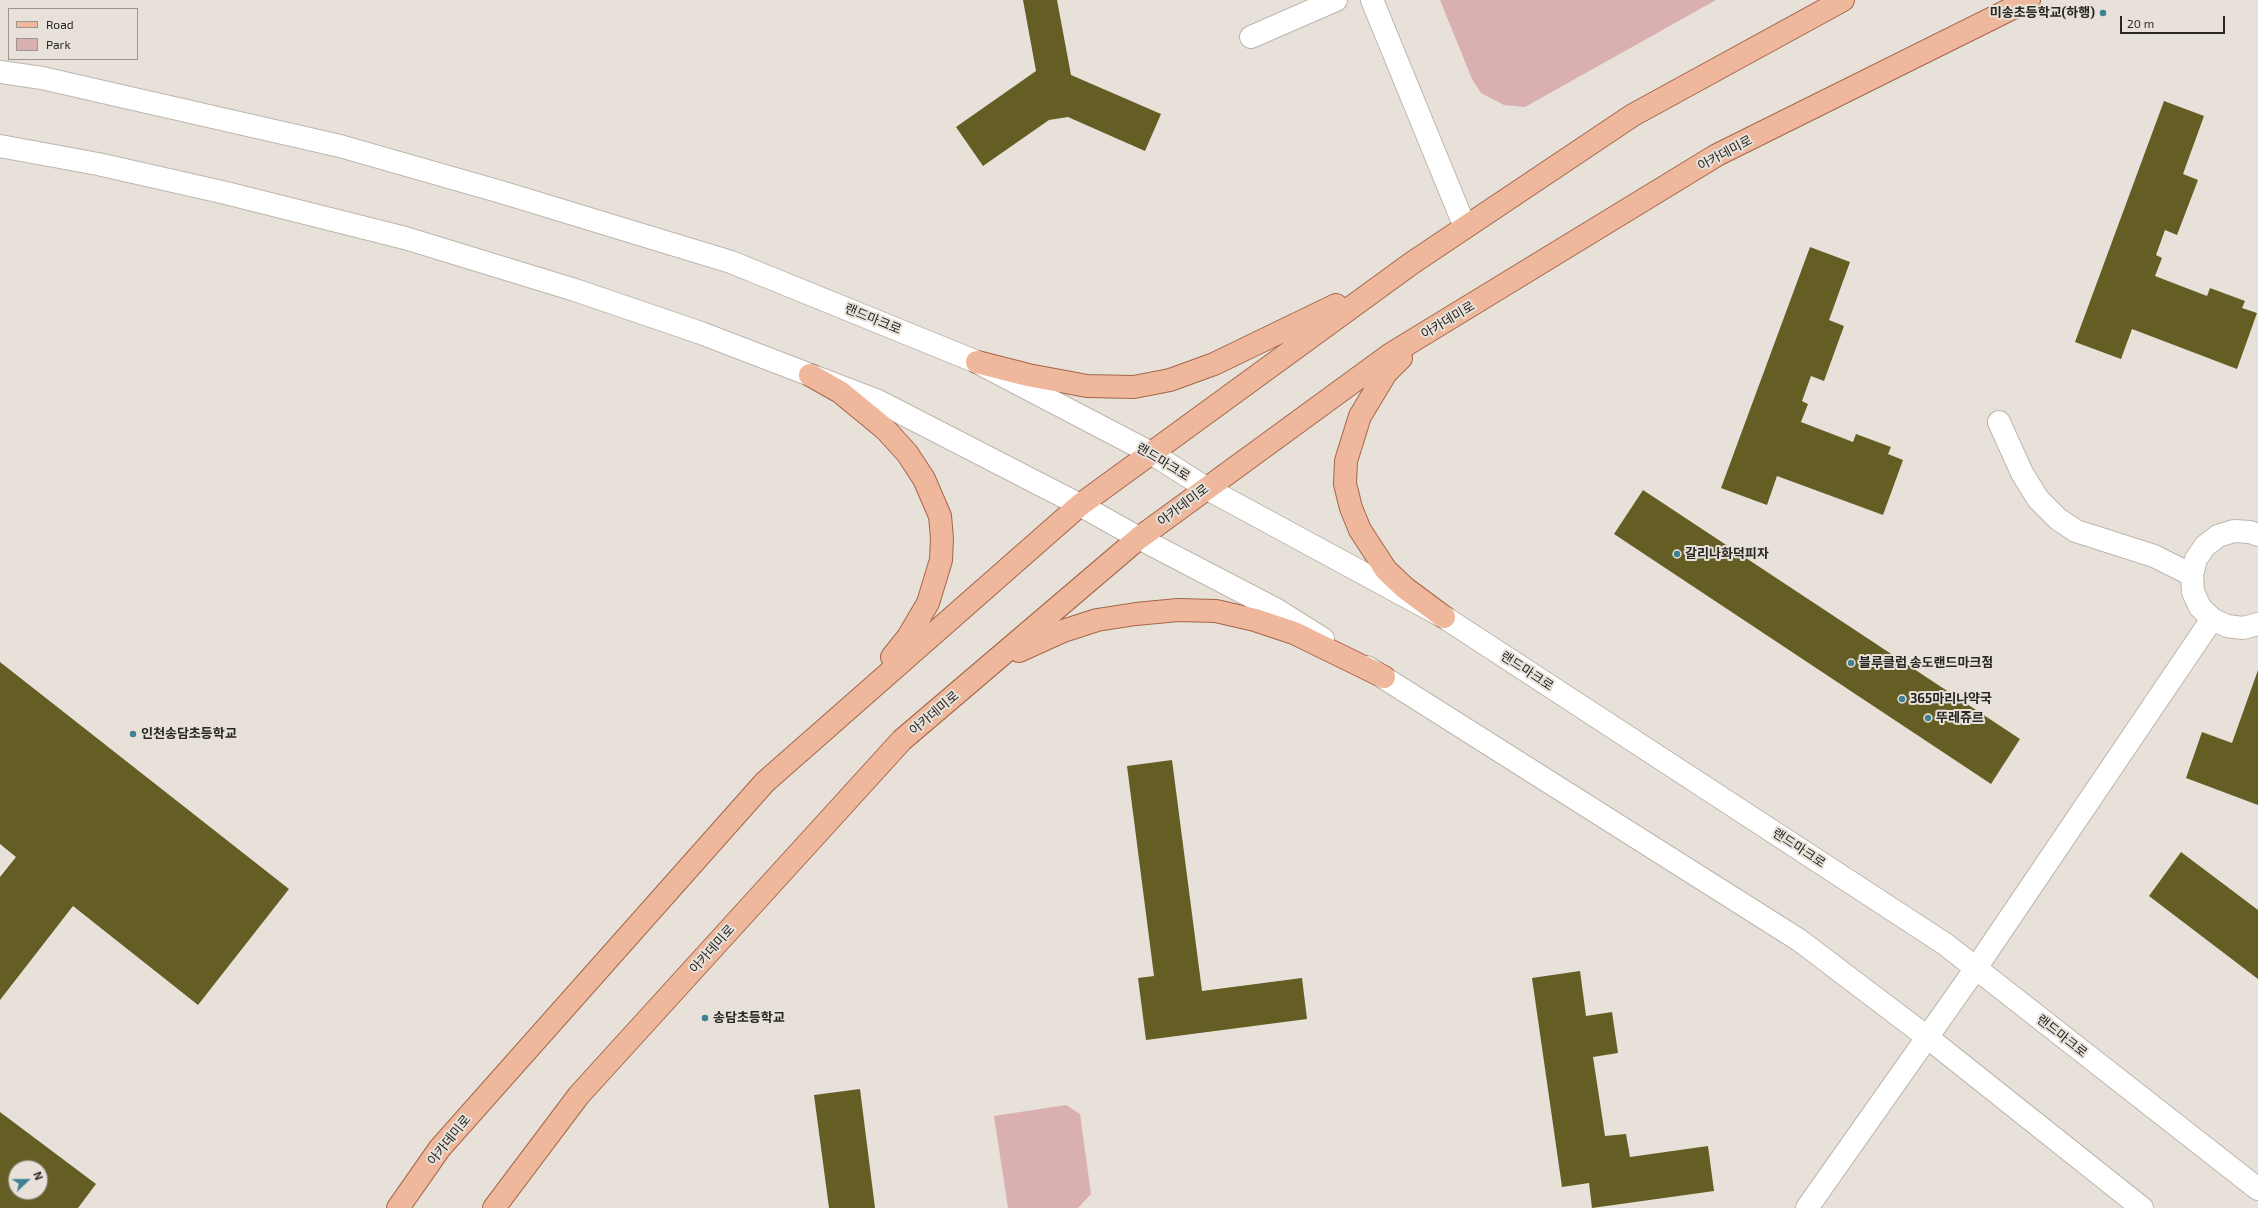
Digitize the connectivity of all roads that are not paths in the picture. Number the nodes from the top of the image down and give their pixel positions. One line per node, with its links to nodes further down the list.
1 (1336, 0): 5 (street)
2 (1372, 0): 8 (street)
3 (1843, 0): 8 (main road, 아카데미로)
4 (2029, 0): 10 (main road, 아카데미로)
5 (1251, 38)
6 (0, 72): 11 (street, 랜드마크로)
7 (0, 146): 12 (street)
8 (1465, 227): 9 (main road, 아카데미로)
9 (1412, 263): 11 (main road); 14 (main road, 아카데미로)
10 (1446, 321): 15 (main road, 아카데미로); 20 (main road)
11 (977, 362): 14 (street, 랜드마크로)
12 (810, 375): 16 (street); 25 (main road)
13 (1999, 422): 19 (street)
14 (1151, 453): 15 (street, 랜드마크로); 16 (main road, 아카데미로)
15 (1206, 488): 18 (main road, 아카데미로); 20 (street, 랜드마크로)
16 (1080, 505): 18 (street); 25 (main road, 아카데미로)
17 (2258, 535): 19 (street)
18 (1139, 538): 23 (street); 24 (main road, 아카데미로)
19 (2192, 575): 21 (street)
20 (1444, 617): 26 (street, 랜드마크로)
21 (2212, 619): 22 (street); 26 (street)
22 (2258, 624)
23 (1384, 677): 24 (main road); 27 (street)
24 (974, 679): 30 (main road, 아카데미로)
25 (838, 718): 29 (main road, 아카데미로)
26 (1976, 968): 27 (street); 28 (street, 랜드마크로)
27 (1927, 1037): 31 (street); 32 (street)
28 (2258, 1189)
29 (398, 1208)
30 (494, 1208)
31 (1807, 1208)
32 (2142, 1208)

